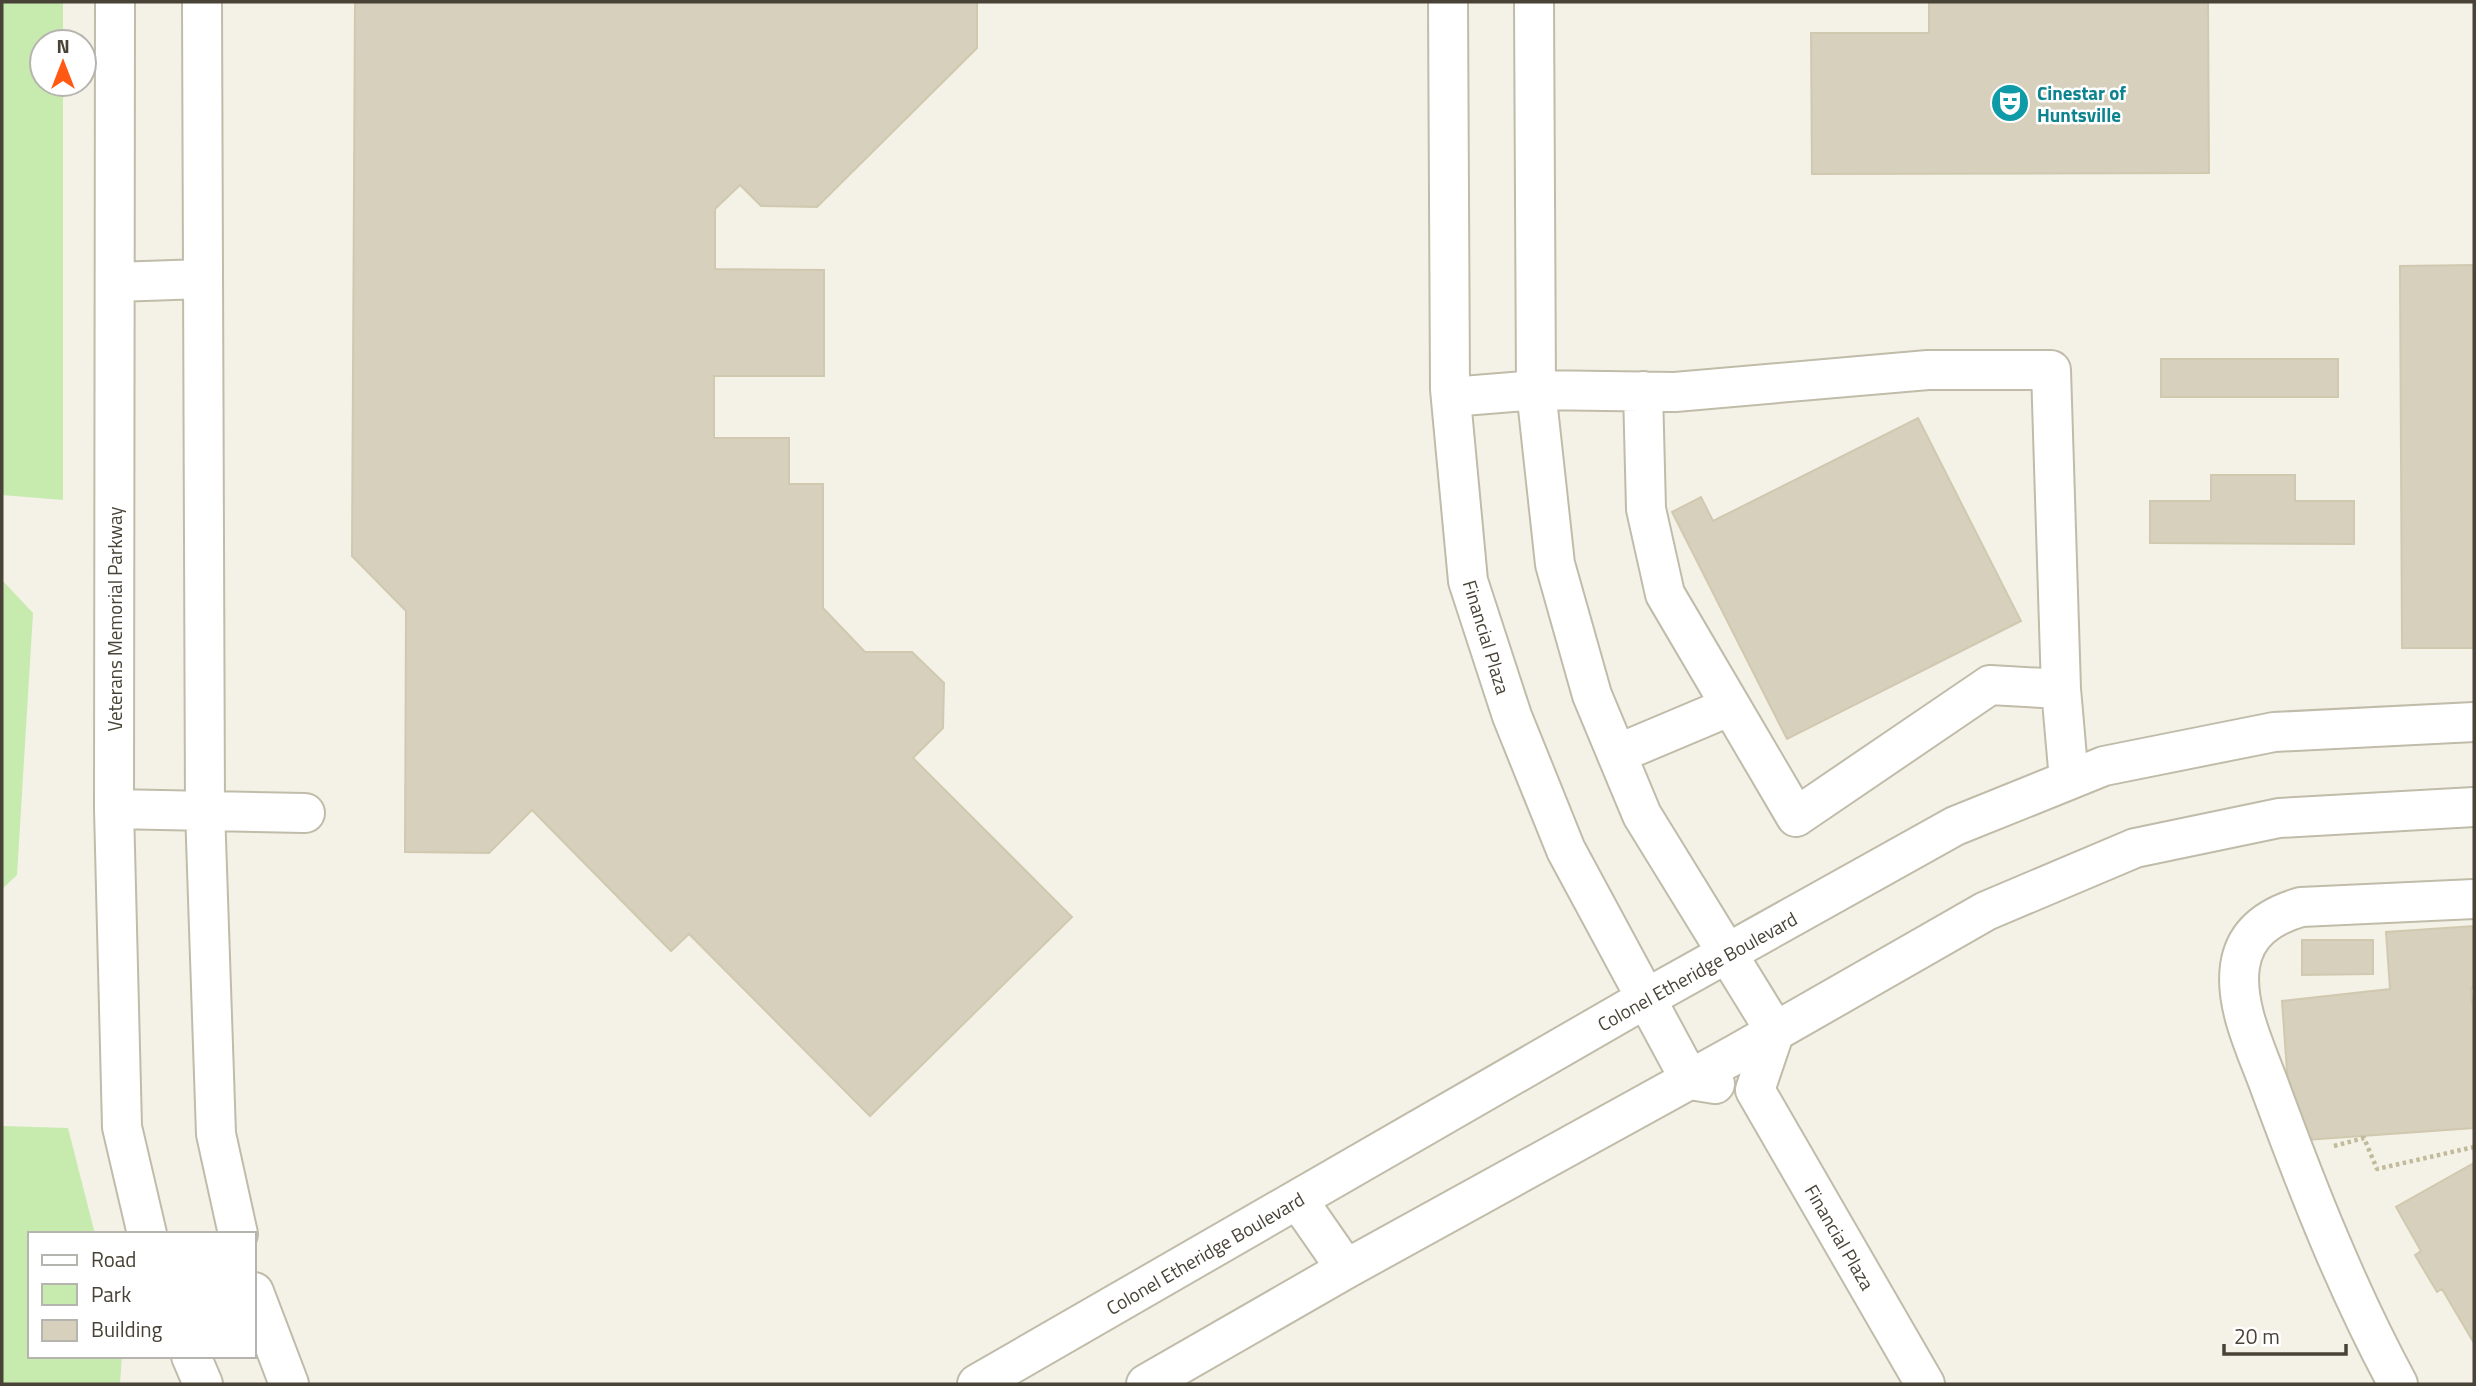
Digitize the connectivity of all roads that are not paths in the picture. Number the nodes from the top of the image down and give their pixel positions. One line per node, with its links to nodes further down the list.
1 (115, 2): 6 (street, Veterans Memorial Parkway)
2 (202, 2): 5 (street)
3 (1448, 2): 9 (street, Financial Plaza)
4 (1534, 2): 7 (street)
5 (203, 279): 6 (street); 17 (street)
6 (115, 282): 16 (street, Veterans Memorial Parkway)
7 (1536, 390): 8 (street); 9 (street); 13 (street)
8 (1643, 391): 10 (street); 11 (street)
9 (1451, 397): 21 (street, Financial Plaza)
10 (2061, 689): 11 (street); 14 (street)
11 (1731, 706): 13 (street)
12 (2474, 722): 14 (street, Colonel Etheridge Boulevard)
13 (1617, 754): 20 (street)
14 (2069, 780): 20 (street, Colonel Etheridge Boulevard)
15 (2474, 807): 22 (street)
16 (114, 809): 17 (street); 26 (street, Veterans Memorial Parkway)
17 (205, 810): 18 (street); 27 (street)
18 (305, 813)
19 (2474, 899): 36 (street)
20 (1726, 954): 21 (street, Colonel Etheridge Boulevard); 22 (street)
21 (1645, 999): 23 (street, Financial Plaza); 25 (street, Colonel Etheridge Boulevard)
22 (1775, 1031): 23 (street); 24 (street)
23 (1690, 1080): 24 (street); 28 (street)
24 (1755, 1090): 35 (street, Financial Plaza)
25 (1298, 1200): 28 (street); 33 (street, Colonel Etheridge Boulevard)
26 (147, 1232)
27 (238, 1232)
28 (1346, 1269): 34 (street)
29 (256, 1307): 32 (street)
30 (192, 1358): 31 (street)
31 (203, 1384)
32 (289, 1384)
33 (977, 1384)
34 (1146, 1384)
35 (1925, 1384)
36 (2398, 1384)

